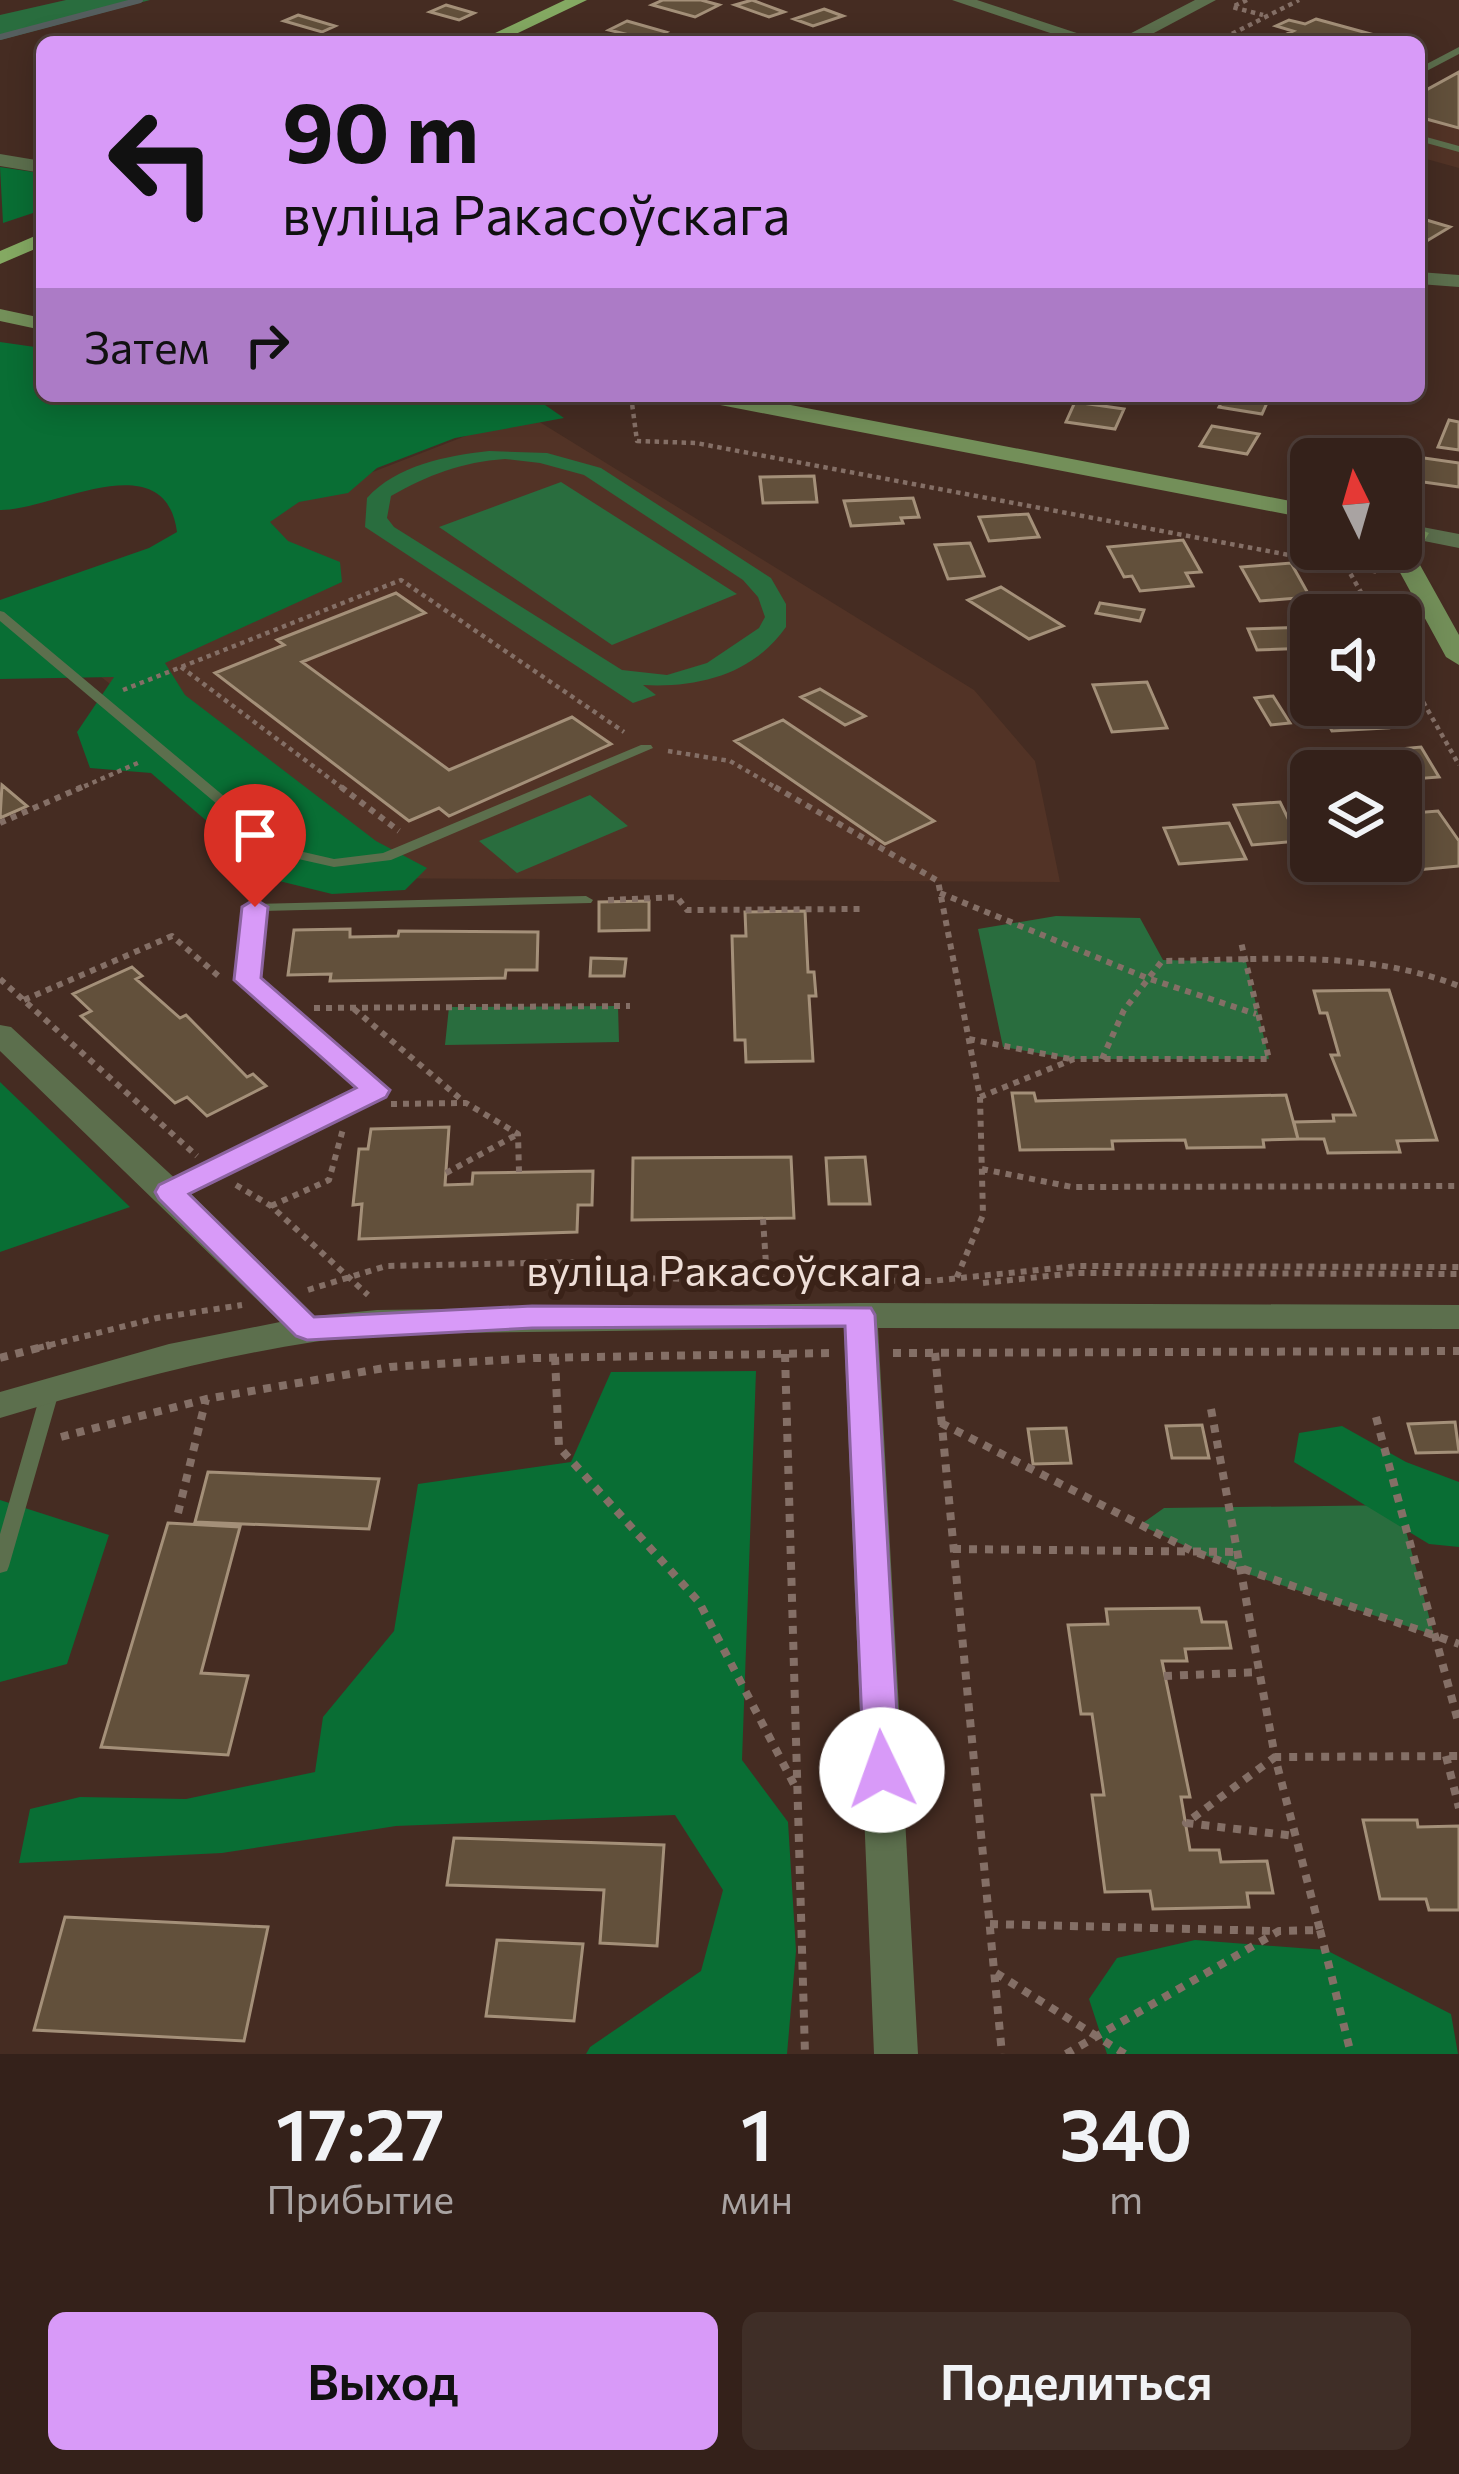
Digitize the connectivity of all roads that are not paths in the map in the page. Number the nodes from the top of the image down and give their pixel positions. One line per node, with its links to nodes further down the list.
1 (579, 0): 4 (main road)
2 (960, 0): 5 (street)
3 (1208, 0): 6 (street)
4 (498, 36)
5 (1076, 36)
6 (1135, 36)
7 (1459, 50): 8 (lane)
8 (1425, 69)
9 (1425, 140): 10 (lane)
10 (1459, 149)
11 (0, 160): 12 (street)
12 (36, 166)
13 (36, 242): 14 (main road)
14 (0, 258)
15 (1425, 278): 16 (street)
16 (1459, 281)
17 (0, 315): 18 (street)
18 (36, 323)
19 (741, 402): 20 (street)
20 (1290, 508)
21 (1422, 534): 22 (street)
22 (1459, 541)
23 (1410, 570): 25 (street)
24 (0, 615): 26 (lane)
25 (1459, 657)
26 (646, 748)
27 (586, 900): 29 (lane)
28 (0, 1034): 29 (street)
29 (169, 1192): 31 (street)
30 (1459, 1317): 32 (street, вуліца Ракасоўскага)
31 (307, 1329): 32 (street, вуліца Ракасоўскага); 33 (street, вуліца Ракасоўскага)
32 (861, 1334): 36 (street)
33 (50, 1392): 34 (street, вуліца Ракасоўскага); 35 (lane)
34 (0, 1405)
35 (0, 1566)
36 (896, 2054)

